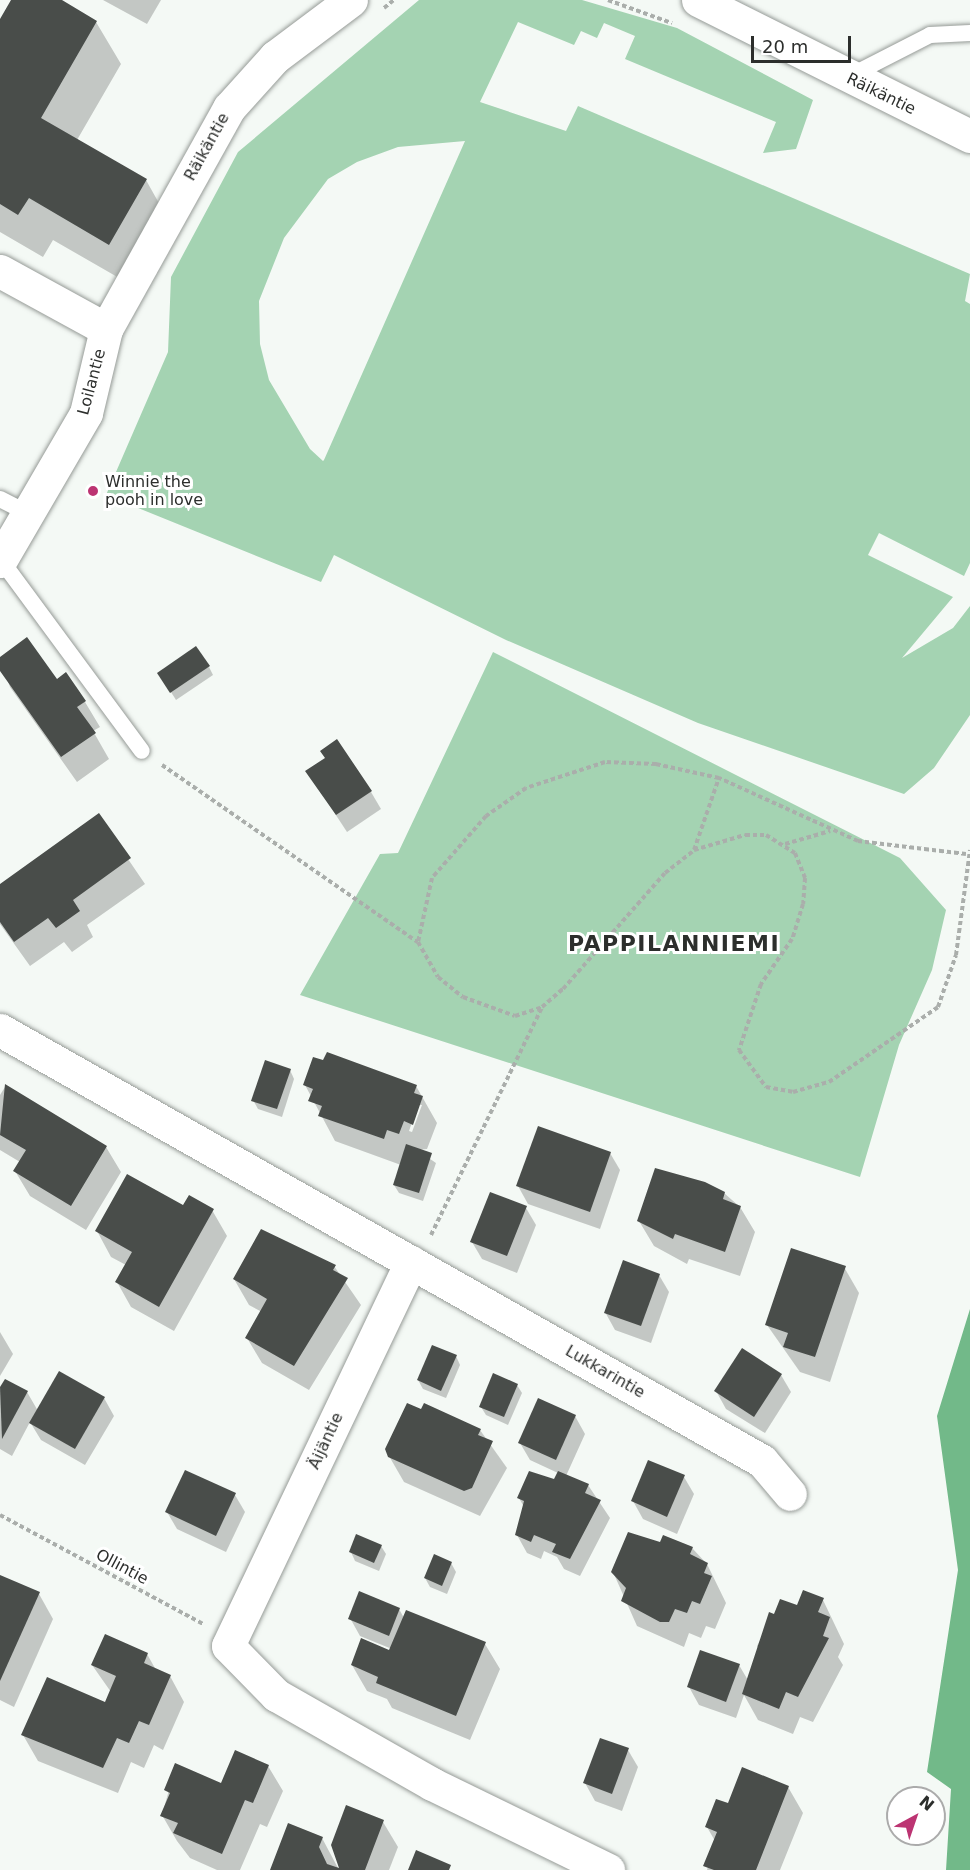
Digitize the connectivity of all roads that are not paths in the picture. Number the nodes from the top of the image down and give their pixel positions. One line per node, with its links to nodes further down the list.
1 (351, 0): 7 (street, Räikäntie)
2 (698, 0): 4 (street, Räikäntie)
3 (970, 33): 4 (lane)
4 (848, 78): 5 (street, Räikäntie)
5 (970, 136)
6 (2, 274): 7 (street, Loilantie)
7 (106, 329): 9 (street, Loilantie)
8 (0, 499): 9 (lane)
9 (31, 515): 10 (street, Loilantie)
10 (0, 561): 11 (lane)
11 (142, 751)
12 (0, 1030): 13 (street)
13 (411, 1262): 14 (street, Lukkarintie); 15 (street, Äijäntie)
14 (790, 1494)
15 (608, 1870)

